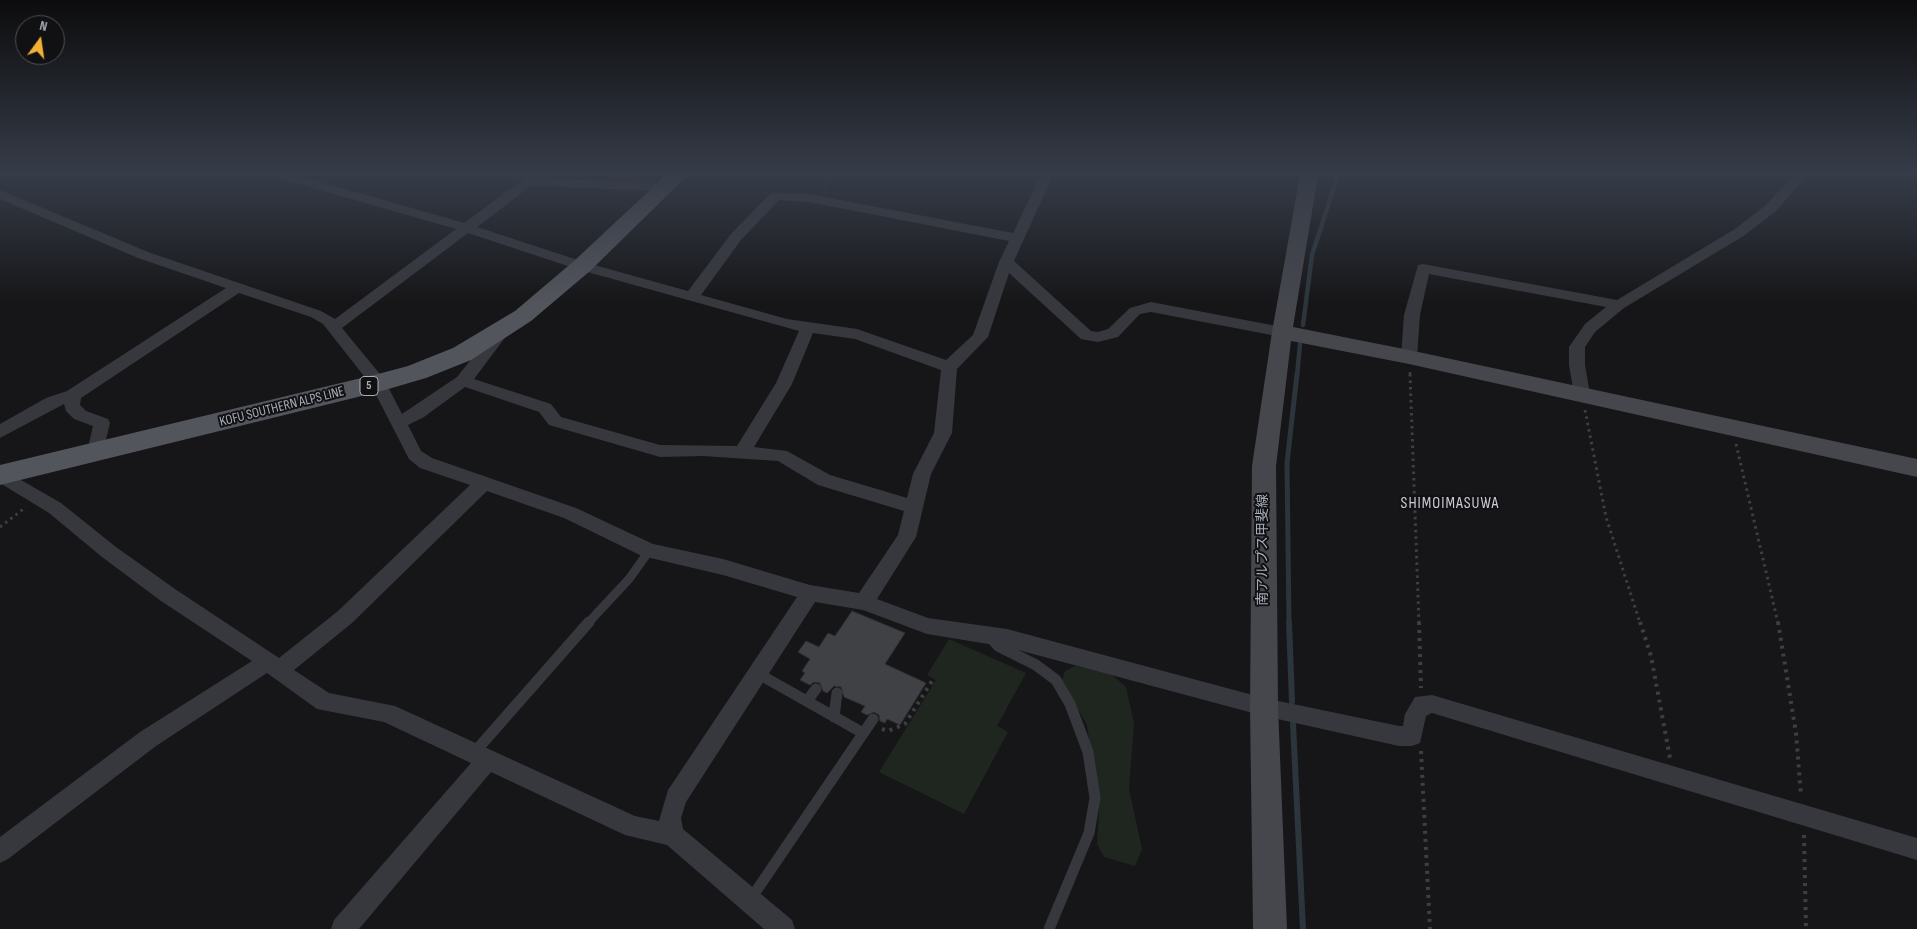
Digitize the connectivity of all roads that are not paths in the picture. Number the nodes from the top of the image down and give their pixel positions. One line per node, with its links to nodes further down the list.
1 (57, 218): 14 (street)
2 (434, 218): 10 (street)
3 (480, 218): 10 (street)
4 (632, 218): 13 (main road, KOFU SOUTHERN ALPS LINE / 5)
5 (754, 218): 15 (street)
6 (915, 218): 11 (street)
7 (1027, 218): 11 (street)
8 (1302, 218): 20 (main road, 南アルプス甲斐線)
9 (1758, 218): 16 (street)
10 (467, 228): 13 (street); 17 (street)
11 (1017, 238): 12 (street)
12 (1006, 262): 20 (street); 22 (street)
13 (582, 266): 15 (street); 19 (main road, KOFU SOUTHERN ALPS LINE / 5)
14 (236, 288): 17 (street); 26 (street)
15 (692, 296): 18 (street)
16 (1619, 306): 21 (street); 25 (street)
17 (334, 327): 24 (street)
18 (808, 327): 22 (street); 30 (street)
19 (502, 331): 23 (street); 24 (main road, KOFU SOUTHERN ALPS LINE / 5)
20 (1282, 332): 21 (main road); 44 (main road, 南アルプス甲斐線)
21 (1409, 357): 25 (main road)
22 (949, 367): 34 (street)
23 (463, 381): 27 (street); 30 (street)
24 (378, 383): 27 (street); 29 (main road, KOFU SOUTHERN ALPS LINE / 5)
25 (1582, 394): 31 (main road)
26 (73, 395): 28 (street); 29 (street)
27 (400, 422): 33 (street)
28 (0, 432)
29 (96, 452): 32 (main road, KOFU SOUTHERN ALPS LINE / 5)
30 (743, 453): 34 (street)
31 (1917, 468)
32 (0, 475): 39 (street)
33 (484, 484): 35 (street); 39 (street)
34 (912, 506): 37 (street)
35 (649, 551): 36 (street); 46 (lane)
36 (810, 593): 37 (street); 40 (street)
37 (864, 602): 38 (street)
38 (989, 636): 44 (street); 53 (lane)
39 (274, 666): 46 (street); 49 (street)
40 (757, 673): 43 (lane); 47 (street)
41 (816, 689): 43 (lane)
42 (837, 693): 45 (lane)
43 (807, 702): 45 (lane)
44 (1264, 707): 48 (street); 54 (main road, 南アルプス甲斐線)
45 (834, 717): 50 (lane)
46 (479, 757): 47 (street); 51 (street)
47 (673, 835): 50 (street)
48 (1917, 850)
49 (0, 851)
50 (750, 900): 52 (street)
51 (342, 929)
52 (783, 929)
53 (1049, 929)
54 (1270, 929)

